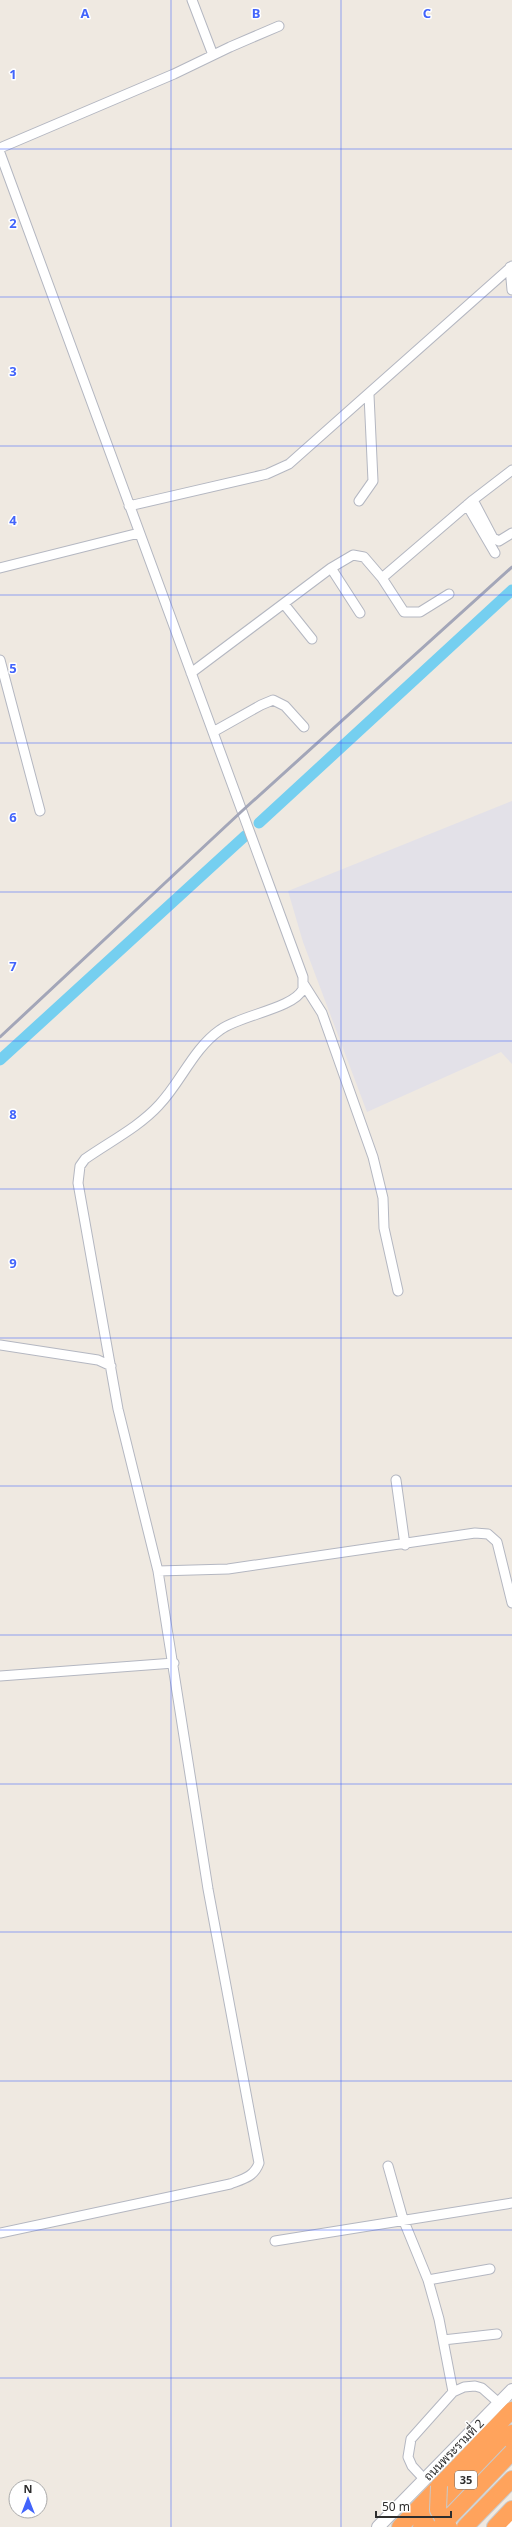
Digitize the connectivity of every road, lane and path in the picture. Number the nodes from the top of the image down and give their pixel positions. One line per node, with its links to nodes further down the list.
1 (192, 0): 3 (street)
2 (280, 26): 3 (street)
3 (213, 55): 4 (street)
4 (0, 148)
5 (0, 153): 12 (street)
6 (511, 267): 7 (street); 8 (street)
7 (512, 290)
8 (369, 395): 10 (street); 12 (street)
9 (512, 470): 11 (street)
10 (359, 501)
11 (470, 502): 14 (street); 15 (street); 18 (street)
12 (129, 506): 13 (street)
13 (139, 533): 16 (street); 24 (street)
14 (512, 533)
15 (495, 553)
16 (0, 568)
17 (331, 568): 18 (street); 20 (street); 21 (street)
18 (382, 578): 19 (street)
19 (449, 594)
20 (284, 604): 22 (street); 24 (street)
21 (360, 613)
22 (312, 639)
23 (0, 660): 27 (street)
24 (191, 674): 26 (street)
25 (304, 727): 26 (street)
26 (213, 732): 28 (street)
27 (40, 811)
28 (303, 983): 29 (street); 31 (street)
29 (398, 1291)
30 (0, 1345): 31 (street)
31 (111, 1366): 34 (street)
32 (396, 1480): 33 (street)
33 (405, 1544): 34 (street); 35 (street)
34 (158, 1571): 36 (street)
35 (512, 1603)
36 (174, 1663): 37 (street); 41 (street)
37 (0, 1676)
38 (388, 2166): 40 (street)
39 (512, 2203): 40 (street)
40 (404, 2220): 42 (street); 44 (street)
41 (0, 2232)
42 (275, 2240)
43 (490, 2269): 44 (street)
44 (428, 2280): 46 (street)
45 (497, 2334): 46 (street)
46 (443, 2340): 48 (street)
47 (512, 2390): 49 (main road, ถนนพระรามที่ 2 / 35)
48 (453, 2392): 49 (street); 53 (street)
49 (506, 2406): 53 (main road, ถนนพระรามที่ 2 / 35); 55 (highway)
50 (512, 2433): 59 (highway, 35)
51 (512, 2452): 60 (highway, bridge)
52 (512, 2479): 62 (highway, 35)
53 (425, 2480): 57 (main road, ถนนพระรามที่ 2 / 35)
54 (512, 2484): 63 (highway)
55 (439, 2486): 58 (highway); 61 (highway, bridge)
56 (512, 2509): 64 (highway)
57 (378, 2527)
58 (400, 2527)
59 (421, 2527)
60 (440, 2527)
61 (449, 2527)
62 (465, 2527)
63 (470, 2527)
64 (495, 2527)

